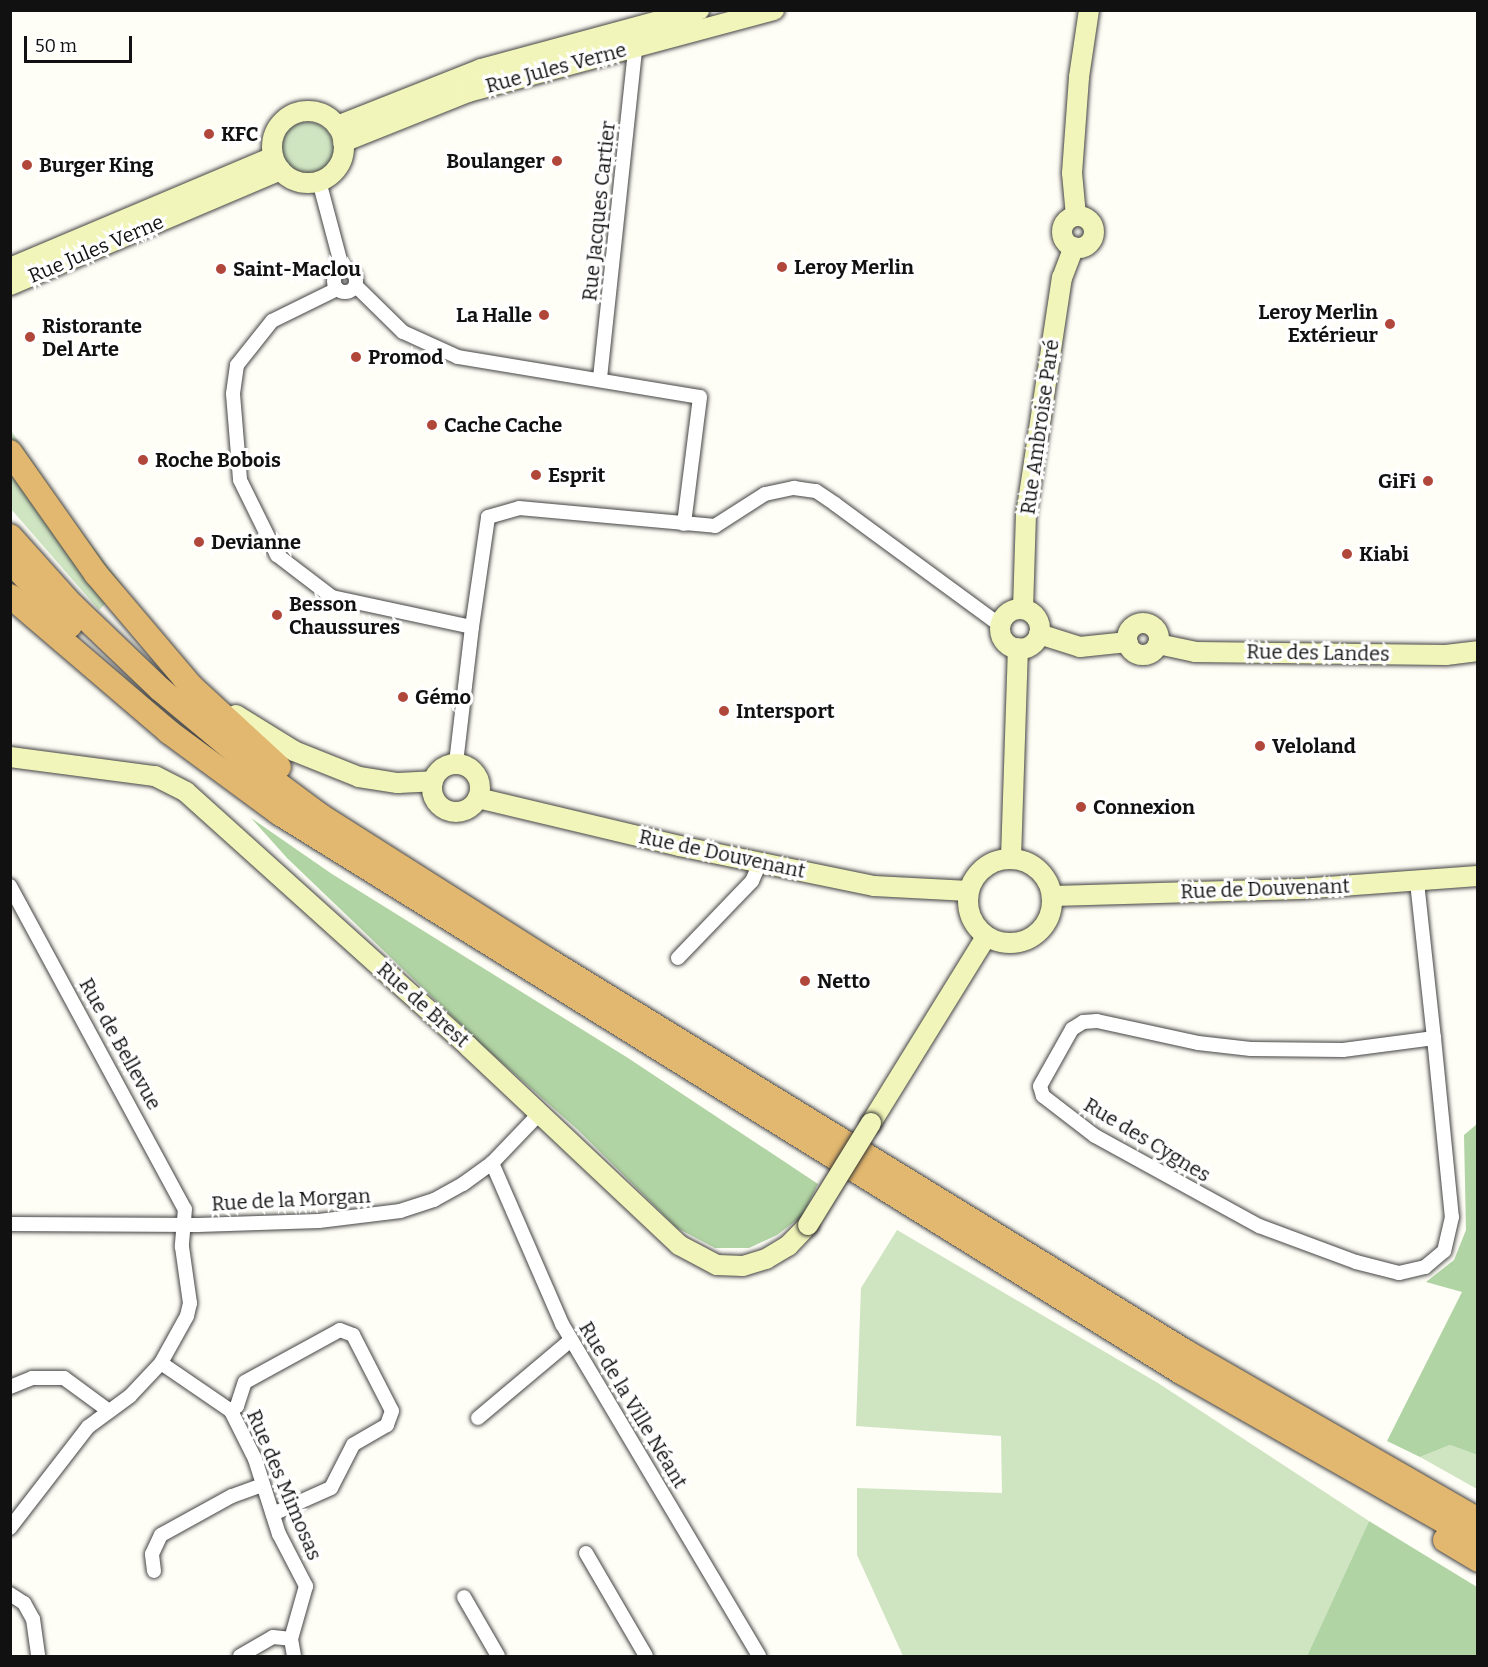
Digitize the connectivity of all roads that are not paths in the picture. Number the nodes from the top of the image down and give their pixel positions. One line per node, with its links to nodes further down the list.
1 (699, 10): 5 (street, Rue Jules Verne)
2 (774, 10): 4 (street, Rue Jules Verne)
3 (1088, 12): 19 (street, Rue Ambroise Paré)
4 (634, 48): 5 (street, Rue Jules Verne); 13 (street, Rue Jacques Cartier)
5 (340, 134): 6 (street); 7 (street)
6 (277, 164): 7 (street); 8 (street, Rue Jules Verne); 10 (street, Rue Jules Verne)
7 (319, 181): 9 (street)
8 (10, 268)
9 (343, 271): 11 (street); 12 (street)
10 (10, 285)
11 (356, 286): 12 (street); 13 (street)
12 (337, 289): 22 (street)
13 (600, 378): 15 (street)
14 (10, 452): 20 (highway)
15 (684, 524): 21 (street); 22 (street)
16 (10, 536): 34 (highway)
17 (10, 561): 30 (highway)
18 (10, 596): 30 (highway)
19 (1023, 609): 21 (street); 23 (street)
20 (138, 623): 28 (street); 34 (highway)
21 (1000, 626): 24 (street)
22 (472, 627): 27 (street)
23 (1039, 634): 24 (street); 25 (street, Rue des Landes)
24 (1018, 648): 31 (street)
25 (1478, 651)
26 (10, 757): 42 (street, Rue de Brest)
27 (456, 764): 28 (street); 29 (street)
28 (433, 781): 29 (street)
29 (478, 798): 32 (street, Rue de Douvenant)
30 (279, 813): 52 (highway)
31 (1011, 858): 37 (street); 38 (street)
32 (760, 863): 37 (street, Rue de Douvenant); 40 (street)
33 (1478, 876): 35 (street, Rue de Douvenant)
34 (416, 877): 55 (highway)
35 (1417, 882): 38 (street, Rue de Douvenant); 41 (street, Rue des Cygnes)
36 (10, 886): 45 (street, Rue de Bellevue)
37 (969, 891): 39 (street)
38 (1053, 896): 39 (street)
39 (986, 937): 42 (street, Rue de Brest, bridge)
40 (678, 958)
41 (1434, 1038): 41 (street, Rue des Cygnes)
42 (540, 1113): 43 (street, Rue de la Morgan)
43 (492, 1163): 45 (street, Rue de la Morgan); 46 (street, Rue de la Ville Néant)
44 (10, 1224): 45 (street, Rue de la Morgan)
45 (185, 1225): 47 (street, Rue de Bellevue)
46 (571, 1340): 51 (street); 64 (street, Rue de la Ville Néant)
47 (161, 1363): 49 (street, Rue de Bellevue); 50 (street, Rue des Mimosas)
48 (10, 1387): 49 (street)
49 (110, 1411): 56 (street, Rue de Bellevue)
50 (231, 1411): 53 (street, Rue des Mimosas); 54 (street)
51 (478, 1418)
52 (1350, 1468): 57 (highway); 59 (highway)
53 (263, 1485): 54 (street, Rue des Mimosas); 60 (street)
54 (273, 1514): 63 (street, Rue des Mimosas)
55 (1478, 1520)
56 (10, 1528)
57 (1478, 1541)
58 (586, 1553): 69 (street)
59 (1478, 1560)
60 (154, 1571)
61 (10, 1594): 65 (street)
62 (464, 1598): 68 (street)
63 (291, 1639): 66 (street); 67 (street, Rue des Mimosas)
64 (752, 1654)
65 (38, 1656)
66 (240, 1656)
67 (294, 1656)
68 (498, 1656)
69 (646, 1656)

